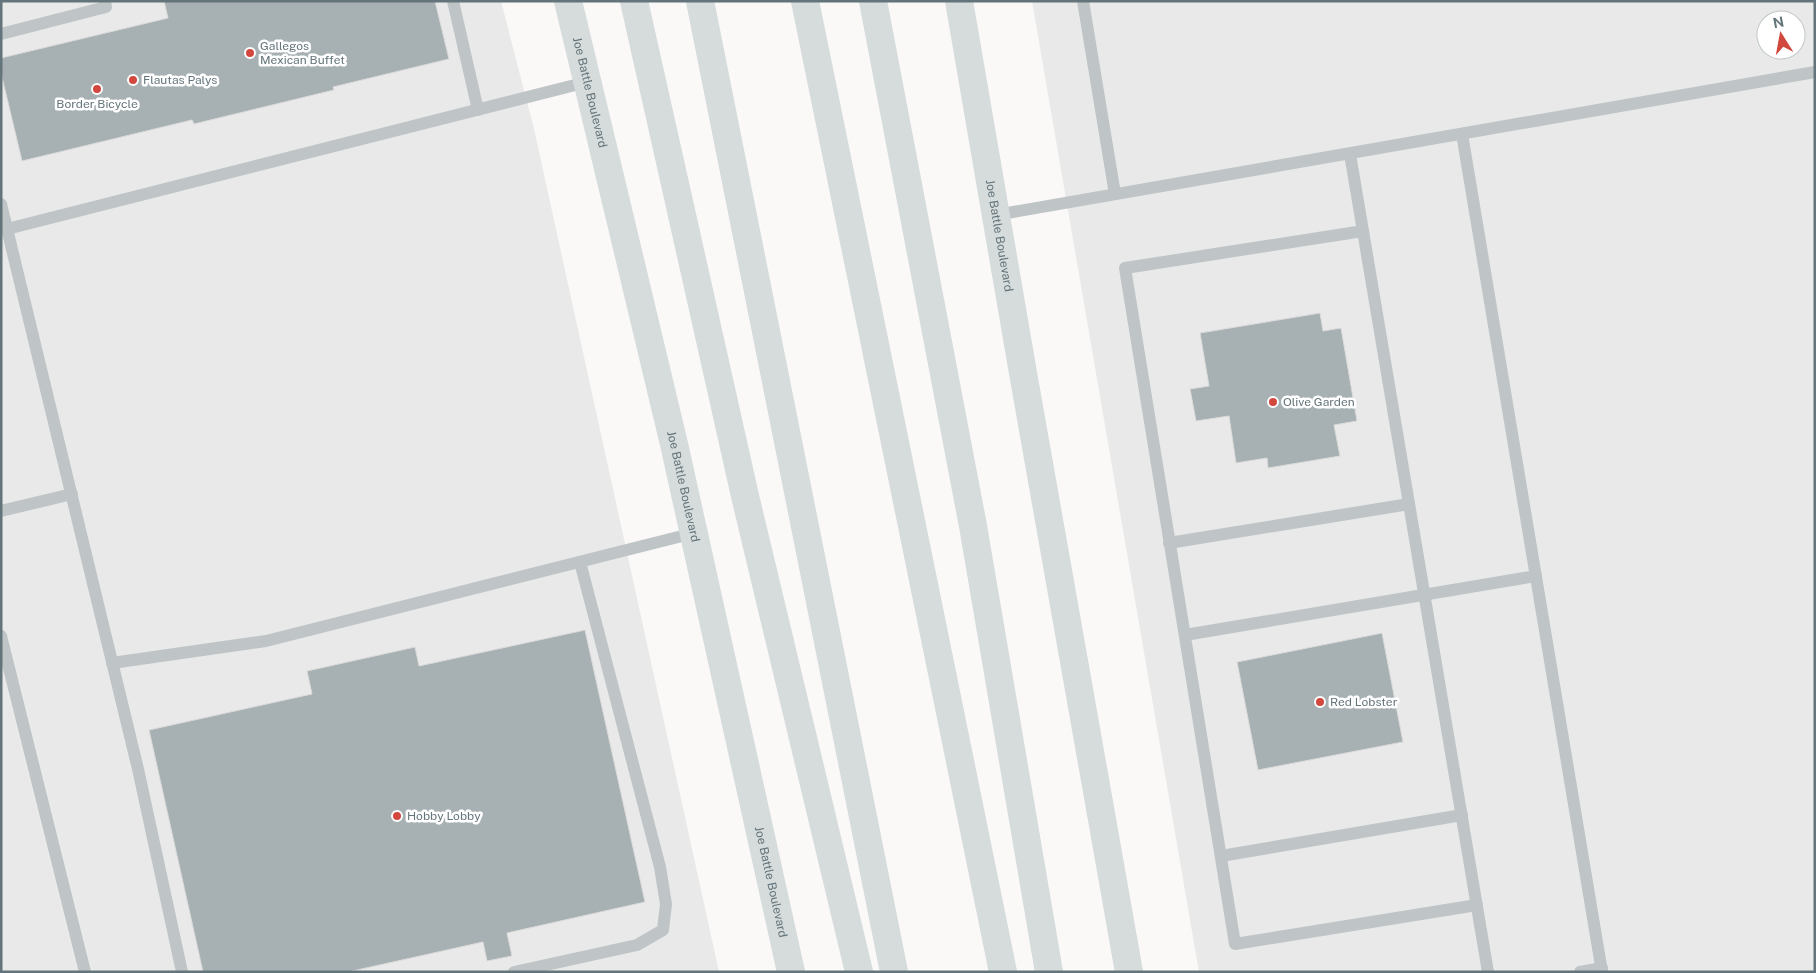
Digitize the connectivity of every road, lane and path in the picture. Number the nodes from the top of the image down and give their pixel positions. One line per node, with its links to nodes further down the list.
1 (105, 1): 10 (lane)
2 (453, 1): 13 (lane)
3 (568, 1): 12 (main road, Joe Battle Boulevard)
4 (634, 1): 40 (main road)
5 (700, 1): 41 (main road)
6 (805, 1): 42 (main road)
7 (873, 1): 43 (main road)
8 (959, 1): 18 (main road, Joe Battle Boulevard)
9 (1083, 1): 16 (lane)
10 (1, 34)
11 (1815, 72): 14 (lane)
12 (587, 82): 13 (lane); 24 (main road, Joe Battle Boulevard)
13 (478, 110): 19 (lane)
14 (1462, 134): 15 (lane); 27 (lane)
15 (1350, 154): 16 (lane); 20 (lane)
16 (1115, 194): 18 (lane)
17 (1, 204): 19 (lane)
18 (996, 215): 44 (main road, Joe Battle Boulevard)
19 (7, 229): 21 (lane)
20 (1363, 231): 22 (lane); 25 (lane)
21 (72, 494): 23 (lane); 31 (lane)
22 (1409, 504): 25 (lane); 28 (lane)
23 (1, 511)
24 (694, 533): 26 (lane); 39 (main road, Joe Battle Boulevard)
25 (1170, 543): 29 (lane)
26 (580, 562): 31 (lane); 38 (lane)
27 (1536, 576): 28 (lane); 35 (lane)
28 (1425, 594): 29 (lane); 32 (lane)
29 (1185, 635): 33 (lane)
30 (1, 636): 36 (lane)
31 (112, 664): 37 (lane)
32 (1462, 815): 33 (lane); 34 (lane)
33 (1221, 856): 34 (lane)
34 (1477, 905): 45 (lane)
35 (1602, 970): 46 (lane)
36 (85, 972)
37 (182, 972)
38 (514, 972)
39 (791, 972)
40 (860, 972)
41 (894, 972)
42 (1003, 972)
43 (1049, 972)
44 (1129, 972)
45 (1488, 972)
46 (1580, 972)

